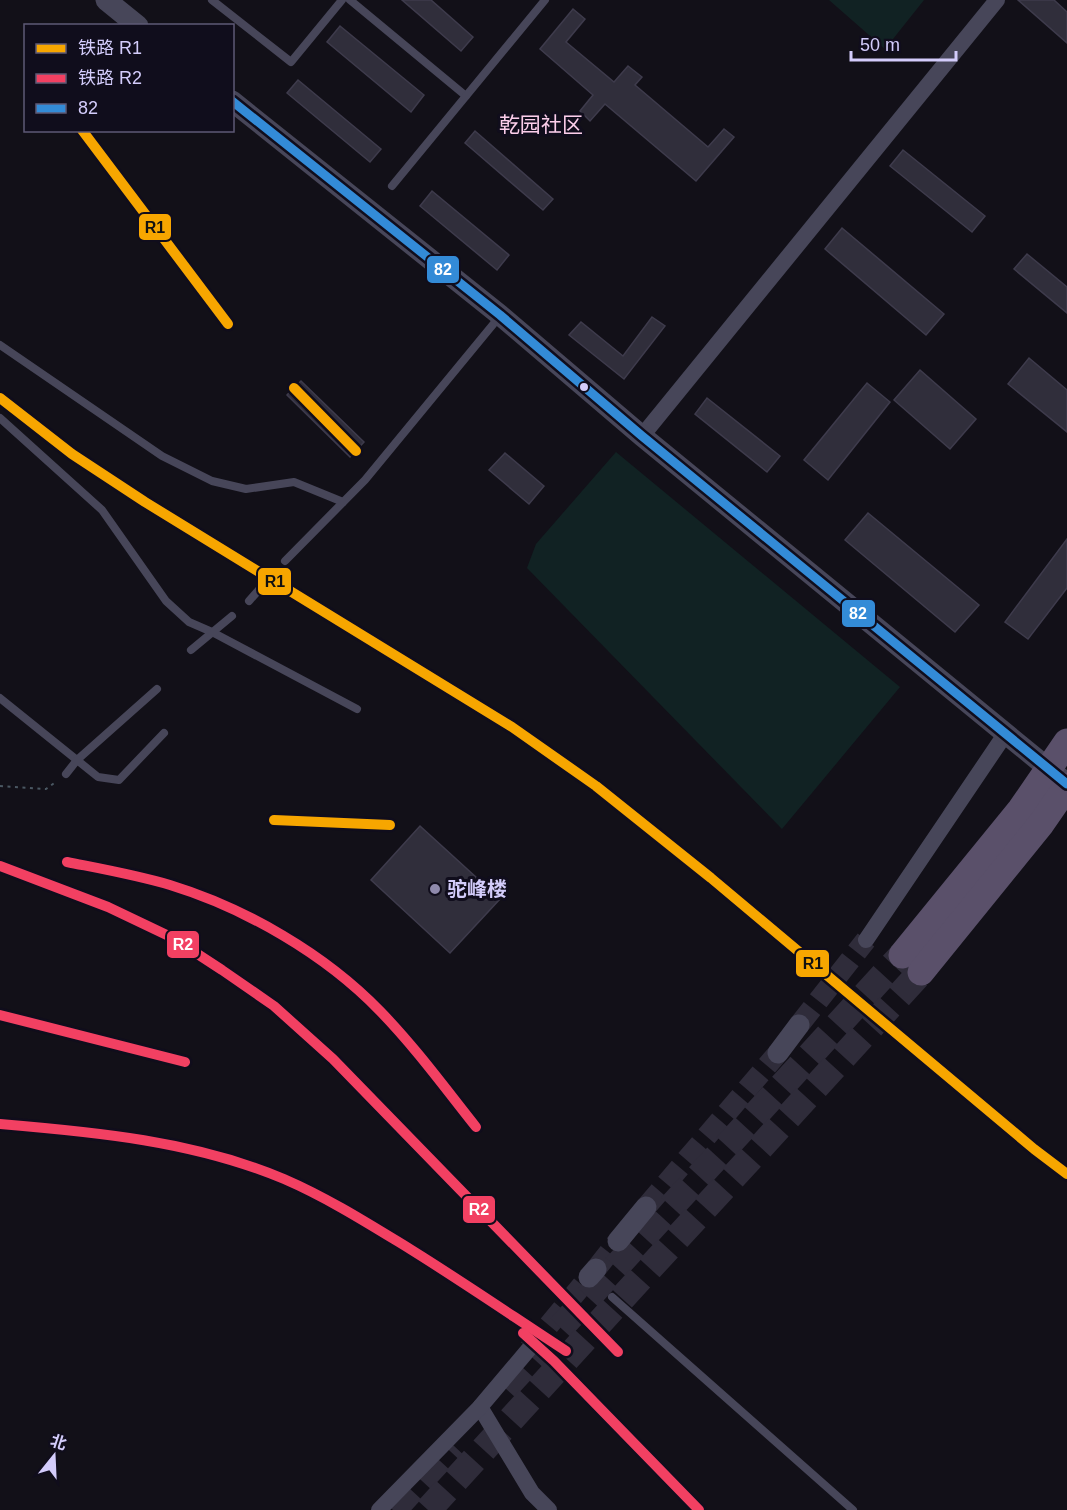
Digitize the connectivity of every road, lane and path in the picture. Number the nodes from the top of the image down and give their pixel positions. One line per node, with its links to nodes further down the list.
1 (106, 0): 7 (street)
2 (212, 0): 3 (lane)
3 (342, 0)
4 (350, 0): 8 (lane)
5 (545, 0): 8 (lane)
6 (997, 0): 14 (street)
7 (136, 24)
8 (466, 96): 10 (lane)
9 (234, 103): 11 (street)
10 (392, 186)
11 (500, 315): 14 (street); 15 (lane)
12 (0, 345): 15 (lane)
13 (0, 418): 20 (lane)
14 (642, 436): 26 (street)
15 (343, 502): 16 (lane)
16 (285, 561)
17 (264, 584): 18 (lane)
18 (249, 601)
19 (232, 616): 20 (lane)
20 (213, 632): 21 (lane); 24 (lane)
21 (191, 650)
22 (157, 689): 28 (lane)
23 (0, 698): 28 (lane)
24 (357, 709)
25 (164, 733): 28 (lane)
26 (1006, 733): 30 (street); 32 (street)
27 (1067, 742): 30 (main road)
28 (77, 760): 29 (lane)
29 (66, 774): 31 (path)
30 (1061, 780): 33 (main road)
31 (0, 786)
32 (866, 939)
33 (912, 964)
34 (799, 1025): 35 (street)
35 (778, 1053)
36 (646, 1207): 37 (street)
37 (618, 1242)
38 (612, 1297): 43 (lane)
39 (529, 1349): 40 (street)
40 (480, 1407): 41 (street); 42 (street)
41 (379, 1510)
42 (549, 1510)
43 (853, 1510)

